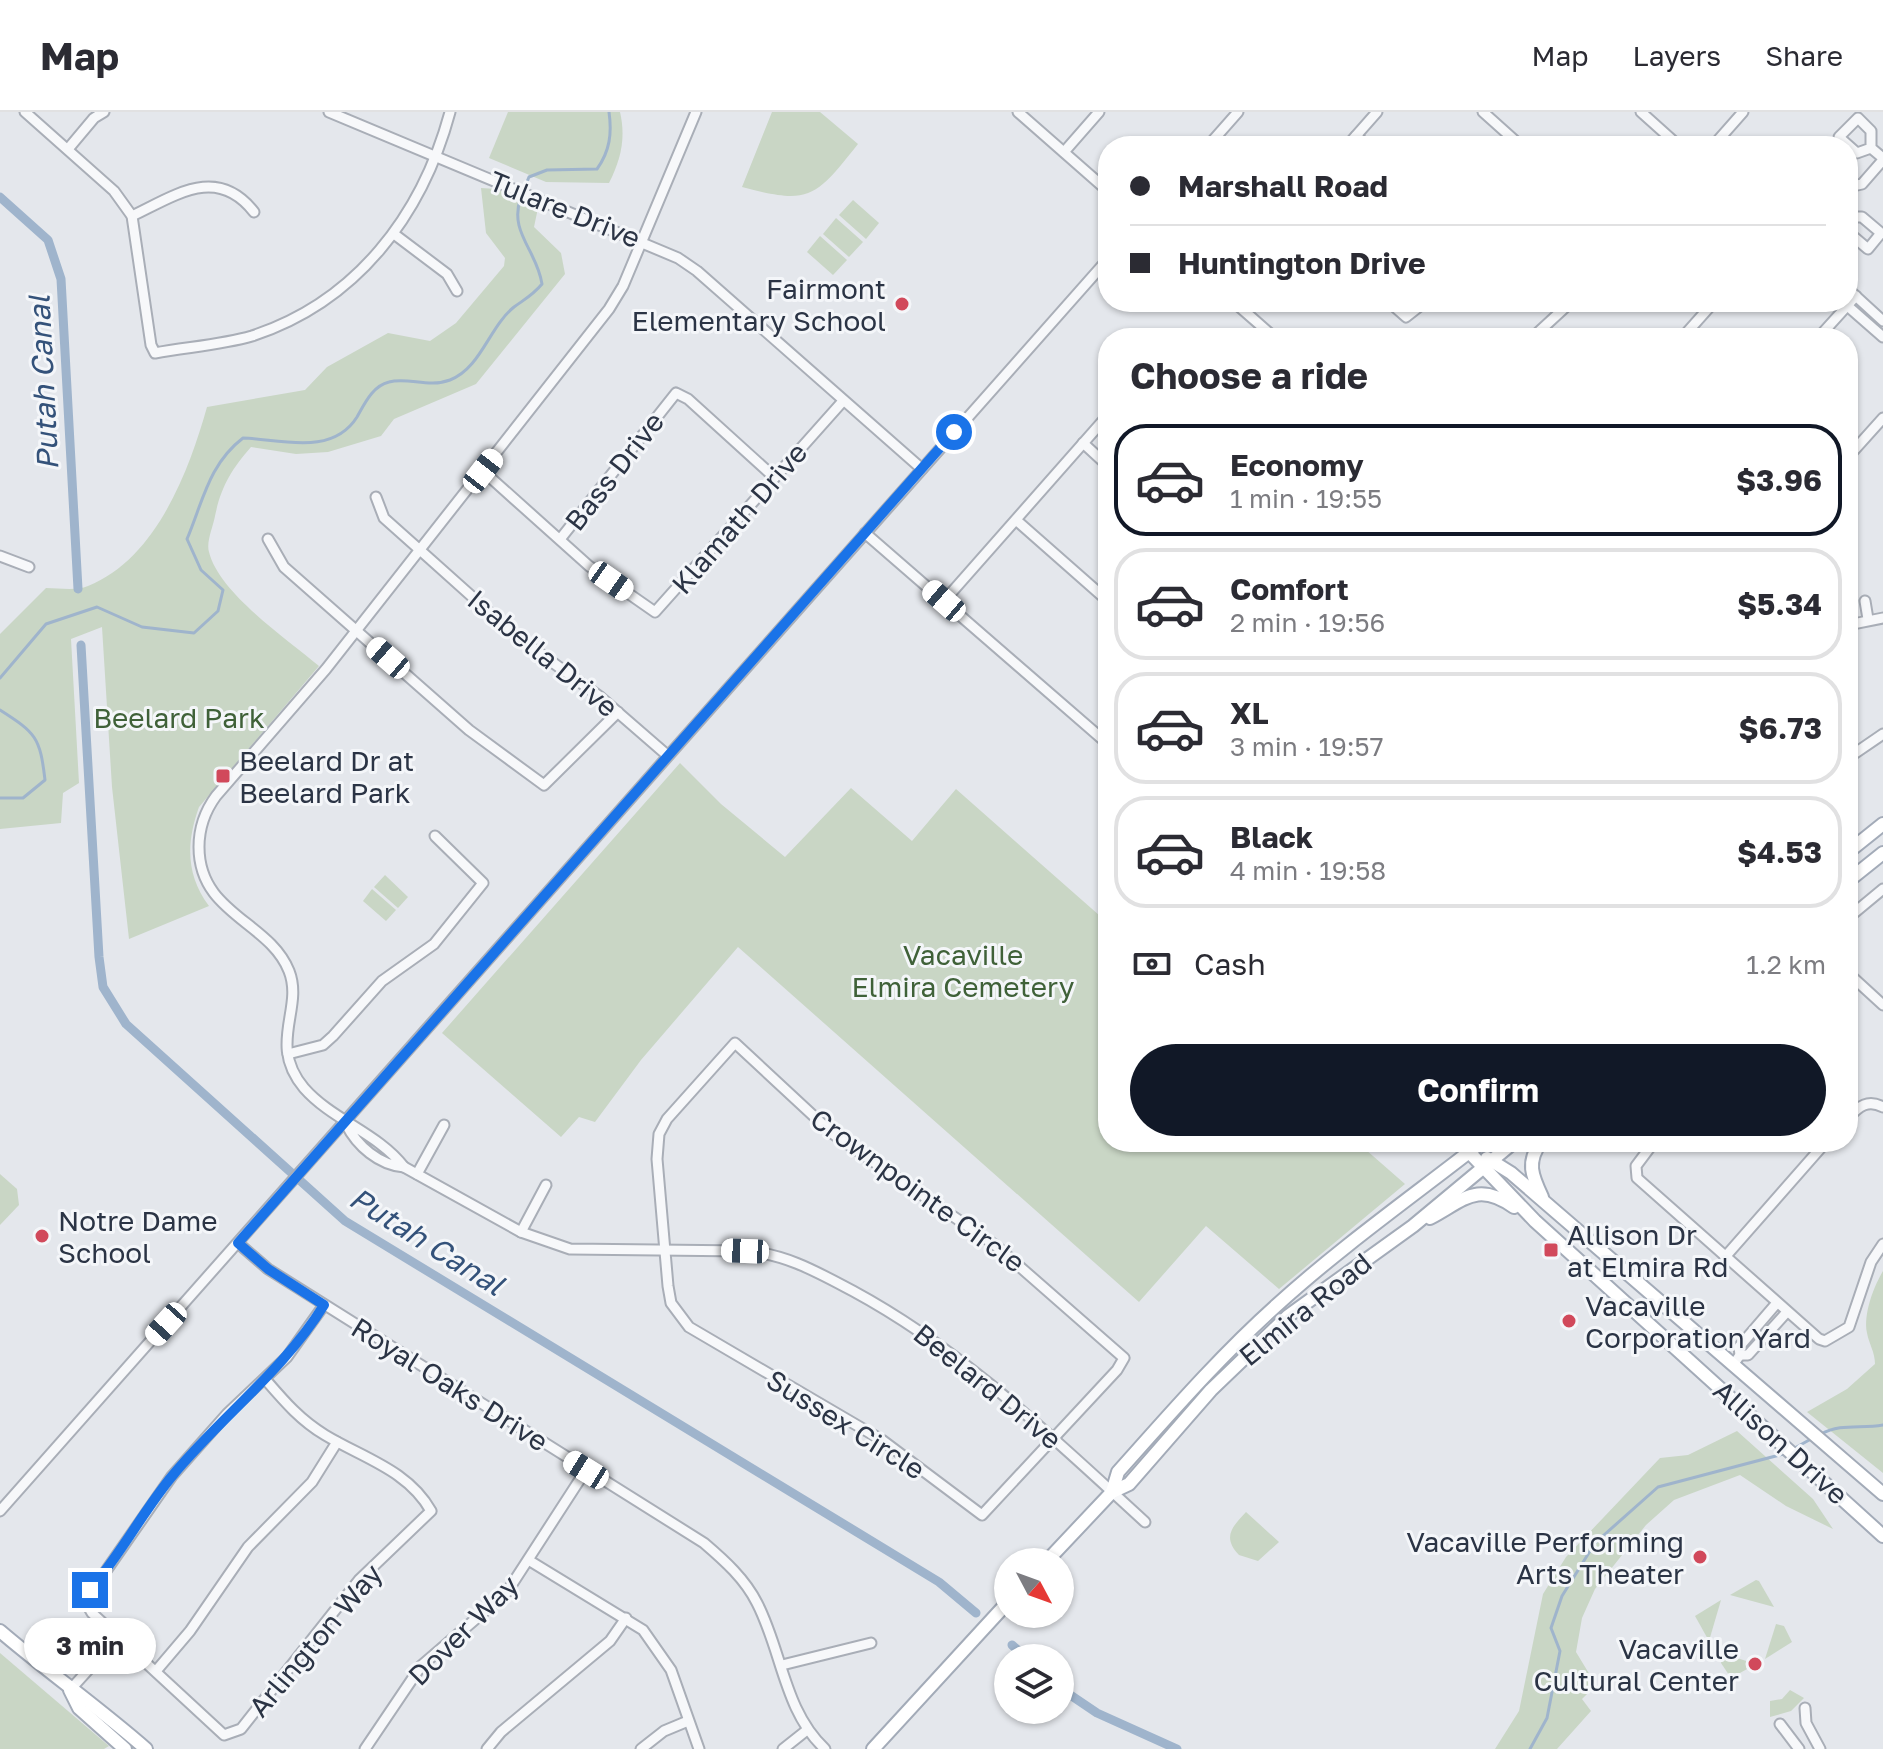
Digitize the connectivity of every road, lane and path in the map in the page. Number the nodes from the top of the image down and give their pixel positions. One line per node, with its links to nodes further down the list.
1 (25, 112): 21 (street)
2 (104, 112): 21 (street)
3 (329, 112): 24 (street, Tulare Drive)
4 (450, 112): 24 (street)
5 (696, 112): 33 (street, Beelard Drive)
6 (1018, 112): 22 (street)
7 (1099, 112): 22 (street)
8 (1238, 112): 14 (street)
9 (1377, 112): 15 (street)
10 (1483, 112): 16 (street)
11 (1641, 112): 17 (street)
12 (1743, 112): 18 (street)
13 (1858, 115): 19 (street); 20 (street)
14 (1217, 136)
15 (1356, 136)
16 (1510, 136)
17 (1668, 136)
18 (1722, 136)
19 (1840, 136)
20 (1871, 148): 23 (street); 25 (street)
21 (68, 149): 29 (street)
22 (1064, 152): 26 (street)
23 (1858, 153)
24 (434, 155): 31 (street); 33 (street, Tulare Drive)
25 (1883, 159): 27 (street)
26 (1098, 182)
27 (1858, 185)
28 (254, 212): 29 (street)
29 (132, 216): 31 (street)
30 (1858, 217): 32 (street)
31 (394, 234): 35 (street)
32 (1858, 240)
33 (642, 241): 48 (street, Tulare Drive); 55 (street, Beelard Drive)
34 (1098, 270): 54 (street)
35 (457, 291)
36 (1858, 298): 42 (street)
37 (1245, 312): 43 (street)
38 (1560, 312): 44 (street)
39 (1705, 312): 45 (street)
40 (1839, 312): 46 (street)
41 (1854, 312): 47 (street)
42 (1883, 321)
43 (1264, 328)
44 (1543, 328)
45 (1691, 328)
46 (1826, 328)
47 (1883, 337)
48 (843, 401): 54 (street, Tulare Drive); 56 (street, Klamath Drive)
49 (1883, 418): 52 (street)
50 (1098, 426): 51 (street)
51 (1083, 443): 53 (street); 58 (street)
52 (1858, 446)
53 (1098, 457)
54 (922, 469): 59 (street)
55 (483, 471): 60 (street, Klamath Drive); 62 (street, Beelard Drive)
56 (774, 477): 60 (street, Klamath Drive); 60 (street, Bass Drive)
57 (376, 497): 62 (street, Isabella Drive)
58 (1016, 520): 65 (street); 66 (street)
59 (865, 533): 66 (street); 76 (street)
60 (561, 538)
61 (268, 539): 71 (street)
62 (420, 550): 71 (street, Beelard Drive); 72 (street, Isabella Drive)
63 (0, 556): 64 (street)
64 (29, 567)
65 (1098, 592)
66 (944, 601): 74 (street)
67 (1865, 601): 69 (street)
68 (1883, 618): 69 (street)
69 (1868, 619): 70 (street)
70 (1858, 622)
71 (356, 630): 72 (street); 86 (street, Beelard Drive)
72 (618, 712): 76 (street, Isabella Drive)
73 (1883, 734): 75 (street)
74 (1098, 735)
75 (1858, 751)
76 (667, 755): 89 (street)
77 (1883, 824): 79 (main road)
78 (435, 836): 86 (street)
79 (1858, 844)
80 (1883, 853): 81 (main road)
81 (1858, 873)
82 (1883, 889): 83 (street)
83 (1858, 910)
84 (1858, 982): 85 (street)
85 (1883, 1005)
86 (288, 1054): 89 (street, Beelard Drive)
87 (1883, 1107): 88 (street)
88 (1858, 1108)
89 (346, 1124): 97 (street, Beelard Drive); 103 (street)
90 (444, 1125): 97 (street)
91 (1469, 1152): 96 (main road, Allison Drive); 115 (main road, Elmira Road)
92 (1502, 1152): 96 (main road, Elmira Road)
93 (1534, 1152): 99 (main road)
94 (1646, 1152): 106 (street)
95 (1817, 1152): 106 (street)
96 (1487, 1164): 99 (main road, Allison Drive); 100 (main road, Allison Drive); 101 (main road, Elmira Road)
97 (417, 1174): 102 (street, Beelard Drive)
98 (546, 1185): 102 (street)
99 (1543, 1200): 110 (main road, Allison Drive)
100 (1535, 1221): 101 (main road); 119 (main road, Allison Drive)
101 (1413, 1226): 115 (main road, Elmira Road)
102 (521, 1232): 105 (street, Beelard Drive)
103 (238, 1243): 108 (street, Royal Oaks Drive); 117 (street)
104 (1883, 1244): 109 (street)
105 (666, 1251): 112 (street, Beelard Drive); 112 (street, Sussex Circle); 112 (street, Crownpointe Circle)
106 (1725, 1257): 107 (street)
107 (1776, 1304): 109 (street); 110 (street)
108 (324, 1305): 111 (street); 114 (street, Royal Oaks Drive)
109 (1786, 1313): 110 (street)
110 (1737, 1360): 116 (main road, Allison Drive)
111 (265, 1379): 113 (street); 125 (street)
112 (1053, 1440): 115 (street, Beelard Drive)
113 (337, 1442): 128 (street); 128 (street, Arlington Way)
114 (586, 1470): 121 (street, Dover Way); 127 (street, Royal Oaks Drive)
115 (1112, 1492): 118 (street, Beelard Drive); 120 (main road, Elmira Road)
116 (1883, 1494)
117 (0, 1511)
118 (1145, 1522)
119 (1883, 1536)
120 (1059, 1548)
121 (530, 1561): 123 (street); 136 (street, Dover Way)
122 (994, 1617): 142 (main road)
123 (626, 1618): 131 (street); 137 (street)
124 (0, 1631): 129 (main road)
125 (118, 1637): 128 (street); 129 (street)
126 (871, 1643): 127 (street)
127 (782, 1665): 133 (street, Royal Oaks Drive)
128 (156, 1671)
129 (70, 1690): 134 (main road); 135 (main road)
130 (1805, 1708): 144 (street)
131 (688, 1721): 138 (street); 139 (street)
132 (1780, 1724): 143 (street)
133 (807, 1730): 140 (street); 141 (street, Royal Oaks Drive)
134 (125, 1749)
135 (146, 1749)
136 (365, 1749)
137 (487, 1749)
138 (641, 1749)
139 (699, 1749)
140 (783, 1749)
141 (825, 1749)
142 (873, 1749)
143 (1799, 1749)
144 (1820, 1749)

